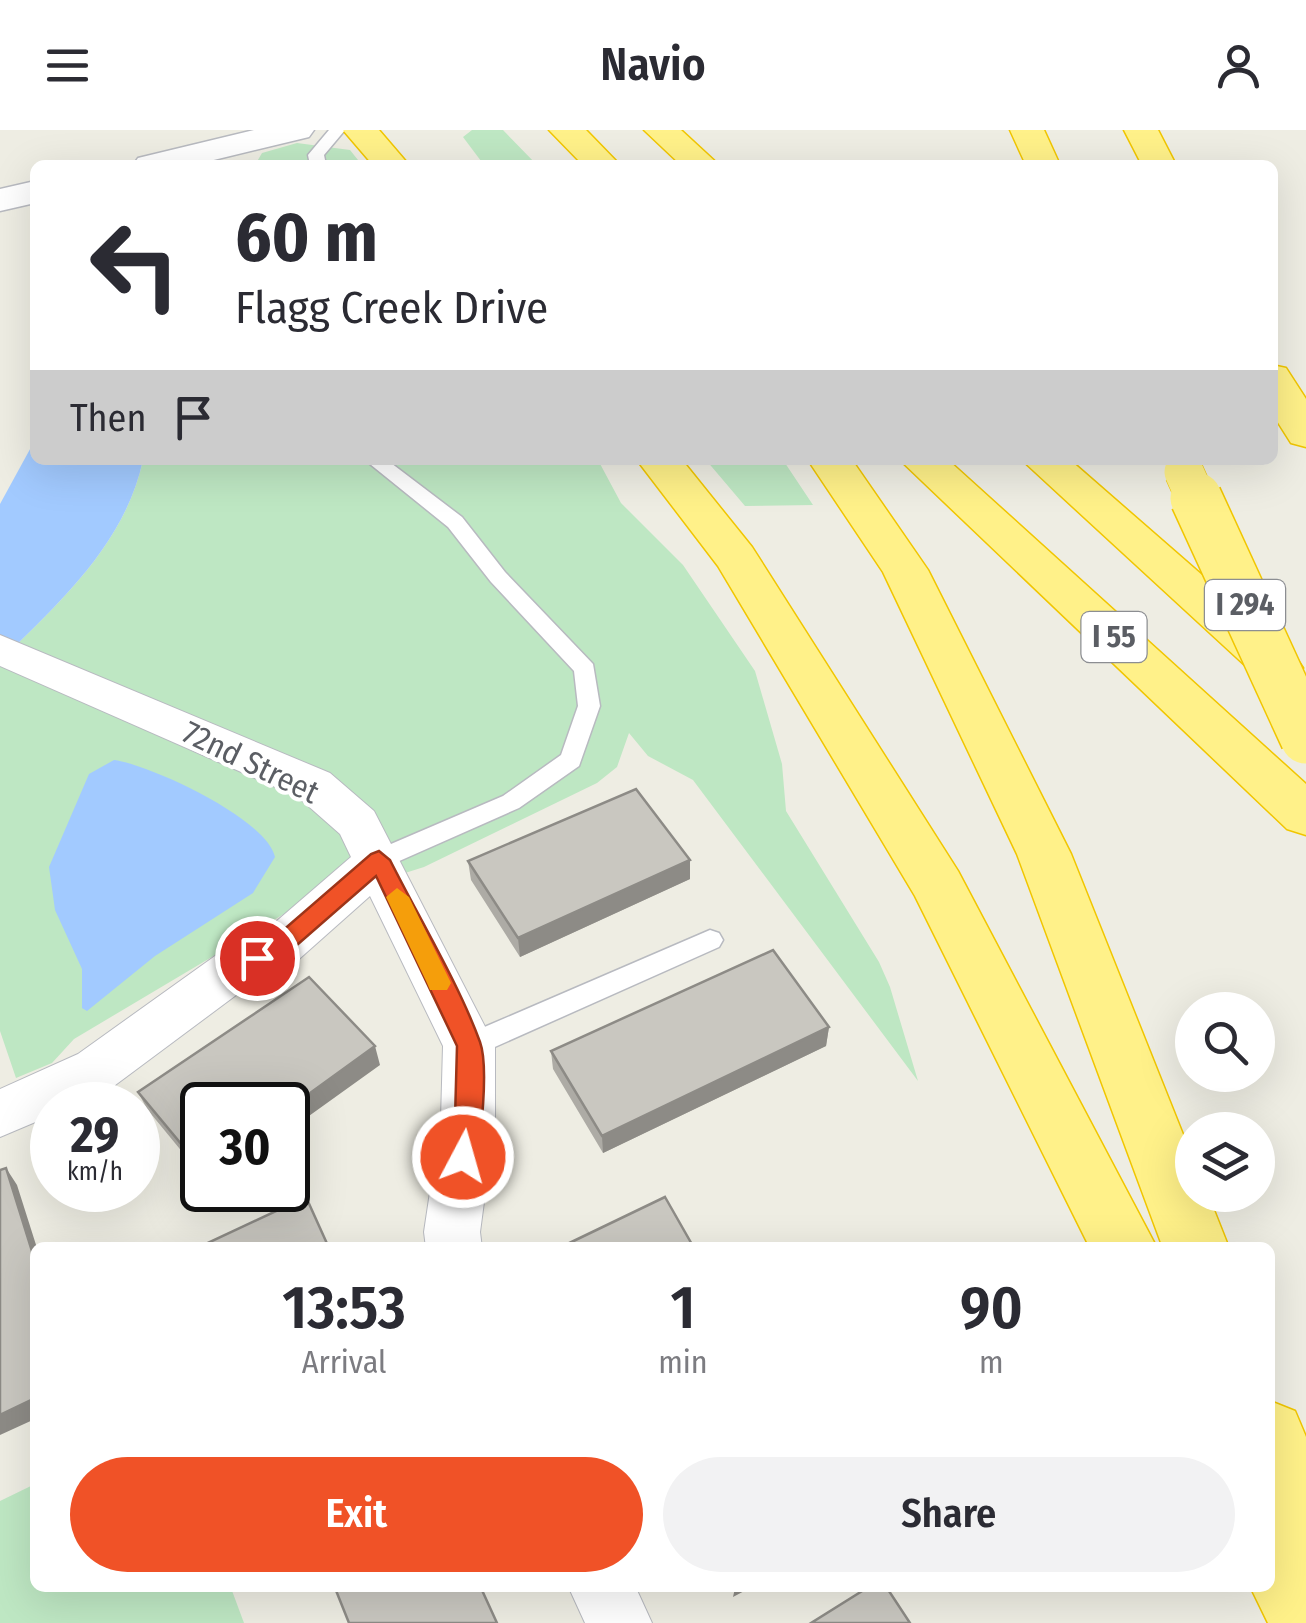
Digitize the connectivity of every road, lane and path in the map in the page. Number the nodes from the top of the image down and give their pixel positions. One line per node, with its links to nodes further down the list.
1 (297, 130): 8 (street)
2 (338, 130): 9 (lane)
3 (360, 130): 10 (highway)
4 (661, 130): 12 (highway)
5 (1026, 130): 13 (highway)
6 (1140, 130): 14 (highway)
7 (568, 132): 11 (highway)
8 (171, 160)
9 (317, 160)
10 (387, 160)
11 (599, 160)
12 (696, 160)
13 (1041, 160)
14 (1156, 160)
15 (30, 193): 16 (street)
16 (0, 200)
17 (1278, 387): 18 (highway)
18 (1306, 434)
19 (381, 465): 29 (lane)
20 (663, 465): 34 (highway)
21 (833, 465): 35 (highway)
22 (927, 465): 28 (highway, I 55)
23 (1050, 465): 26 (highway, I 55)
24 (1181, 466): 27 (highway, I 294, bridge)
25 (0, 650): 29 (street, 72nd Street)
26 (1306, 693)
27 (1306, 738)
28 (1306, 815)
29 (379, 860): 31 (street, 72nd Street); 32 (street)
30 (710, 940): 31 (lane)
31 (469, 1046): 33 (street, 72nd Street)
32 (0, 1114)
33 (453, 1242)
34 (1121, 1242)
35 (1194, 1242)
36 (1275, 1449): 37 (highway)
37 (1306, 1529)
38 (1275, 1555): 40 (highway)
39 (604, 1592): 41 (street)
40 (1306, 1619)
41 (620, 1623)

